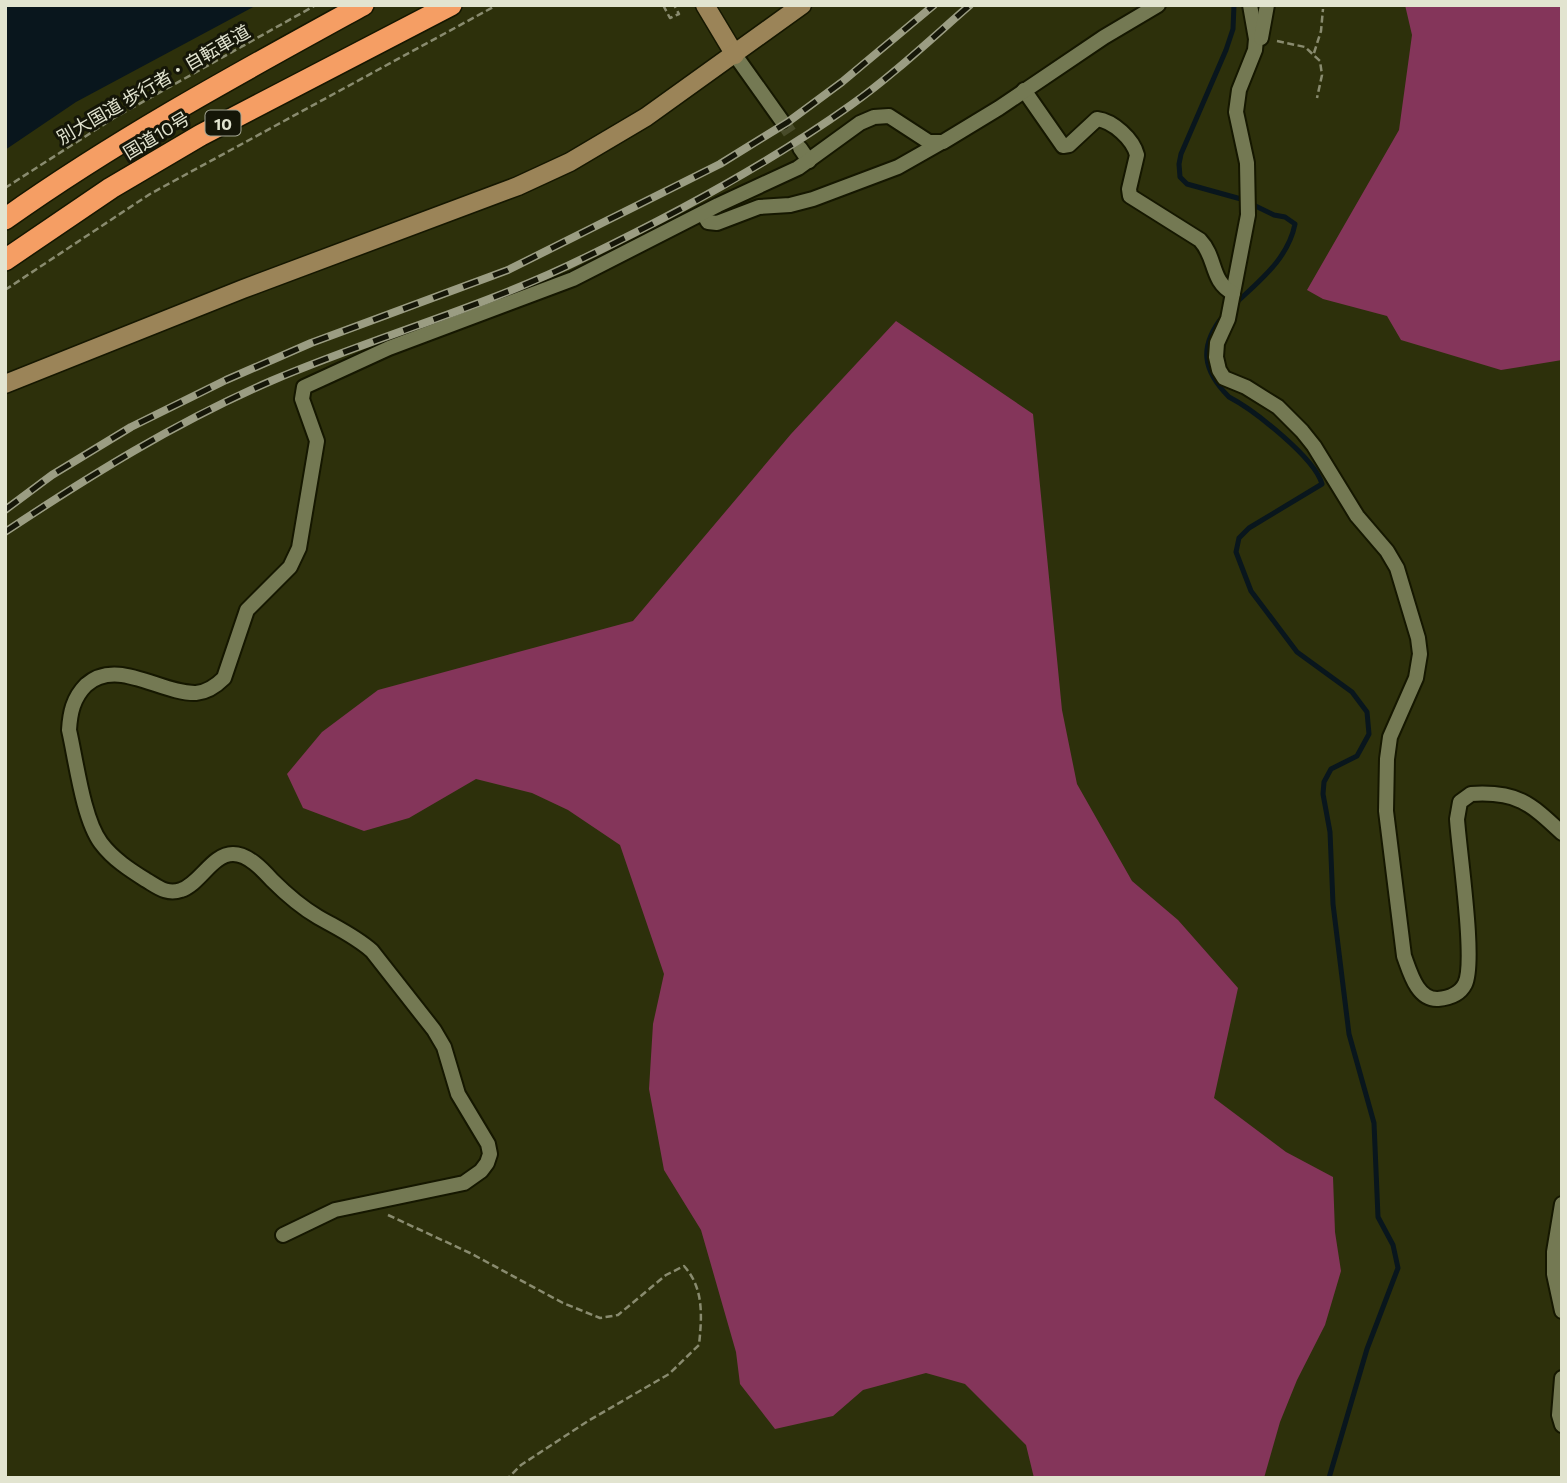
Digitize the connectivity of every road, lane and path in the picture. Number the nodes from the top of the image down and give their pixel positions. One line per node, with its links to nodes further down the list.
1 (316, 5): 22 (path, 別大国道 歩行者・自転車道)
2 (363, 5): 24 (highway, 国道10号 / 10)
3 (451, 5): 25 (highway, 国道10号 / 10)
4 (497, 5): 26 (path)
5 (663, 5): 6 (path)
6 (674, 5)
7 (705, 5): 15 (street)
8 (802, 5): 15 (street)
9 (1158, 5): 16 (street)
10 (1250, 5): 13 (street)
11 (1267, 5): 13 (street)
12 (1323, 9): 14 (path)
13 (1258, 44): 14 (path); 27 (street)
14 (1314, 53): 17 (path)
15 (736, 55): 18 (street); 28 (street)
16 (1024, 90): 19 (street); 27 (street)
17 (1317, 98)
18 (782, 121)
19 (943, 142): 21 (street); 23 (street)
20 (800, 148): 21 (street)
21 (809, 162): 23 (street)
22 (5, 188)
23 (703, 213): 30 (street)
24 (5, 219)
25 (5, 260)
26 (5, 290)
27 (1233, 293): 29 (street)
28 (5, 384)
29 (1562, 833)
30 (364, 1203): 32 (street); 36 (path)
31 (1562, 1204): 33 (street)
32 (283, 1234)
33 (1562, 1311)
34 (1562, 1378): 35 (street)
35 (1562, 1425)
36 (508, 1478)

